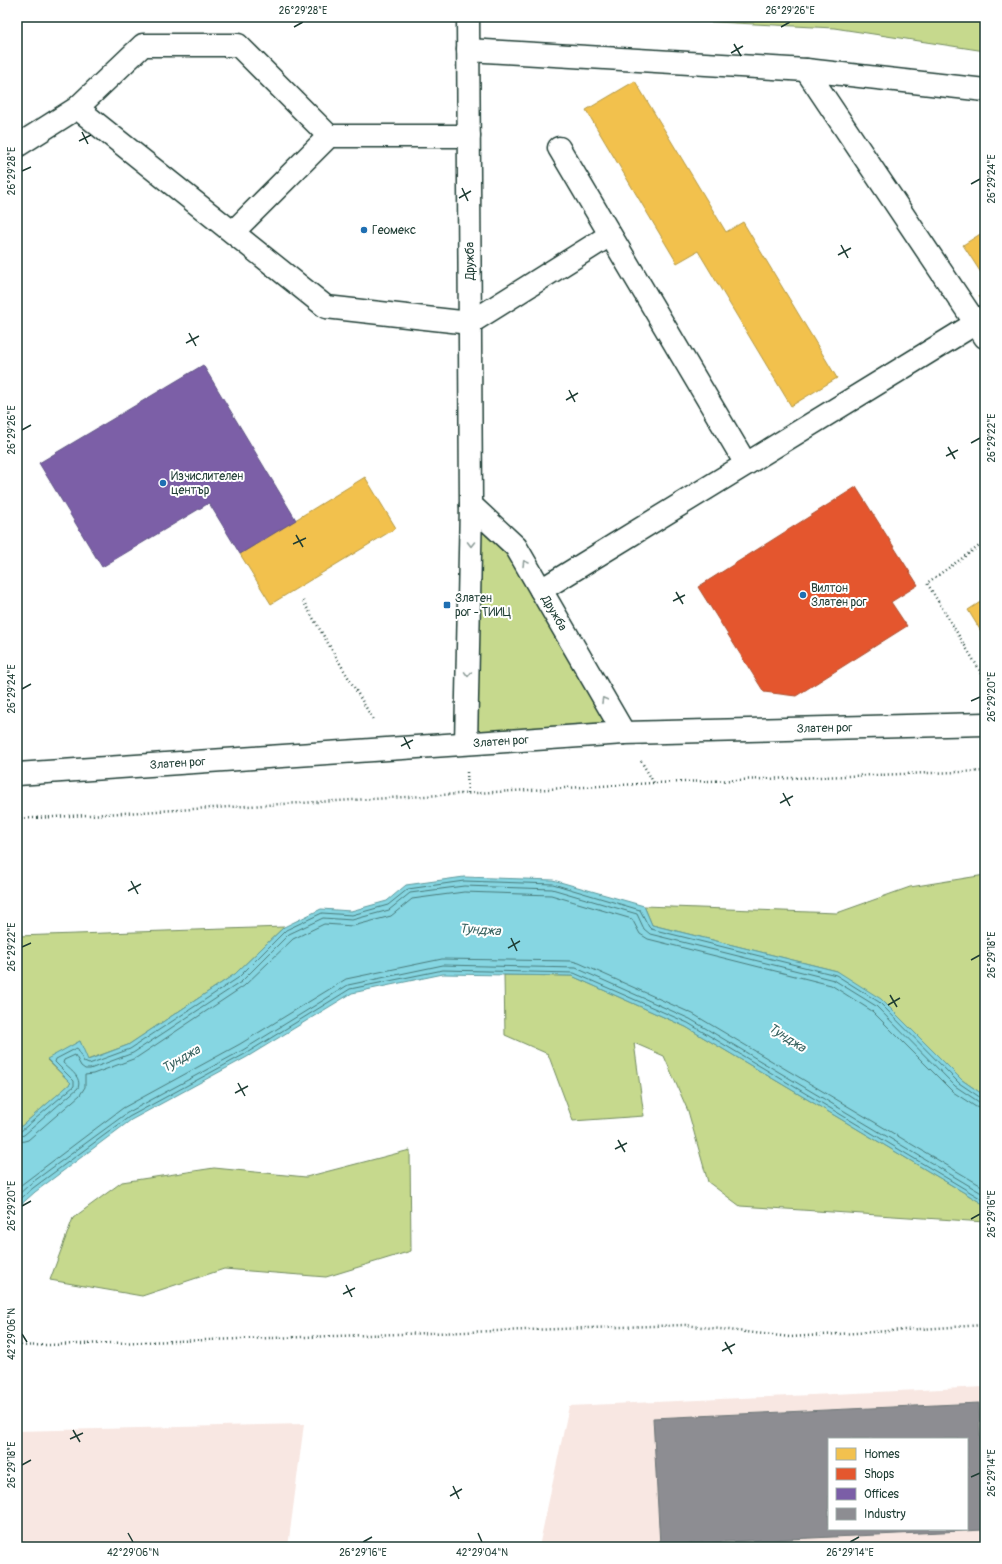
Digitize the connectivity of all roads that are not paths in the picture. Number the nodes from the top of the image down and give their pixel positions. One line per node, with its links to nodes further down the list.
1 (468, 17): 2 (street, Дружба)
2 (468, 50): 3 (street); 7 (street, Дружба)
3 (806, 70): 4 (street); 13 (street)
4 (985, 90)
5 (77, 108): 6 (street); 8 (street); 10 (street)
6 (329, 136): 7 (street); 10 (street)
7 (469, 136): 12 (street, Дружба)
8 (17, 146)
9 (559, 148): 11 (street)
10 (233, 232): 12 (street)
11 (610, 236): 12 (street); 14 (street)
12 (470, 323): 15 (street, Дружба)
13 (980, 330): 14 (street)
14 (746, 464): 16 (street)
15 (471, 505): 16 (street, Дружба, one-way to 15); 19 (street, Дружба, one-way to 19)
16 (542, 590): 18 (street, Дружба, one-way to 16)
17 (985, 724): 18 (street, Златен рог)
18 (624, 733): 19 (street, Златен рог)
19 (466, 743): 20 (street, Златен рог)
20 (17, 774)

